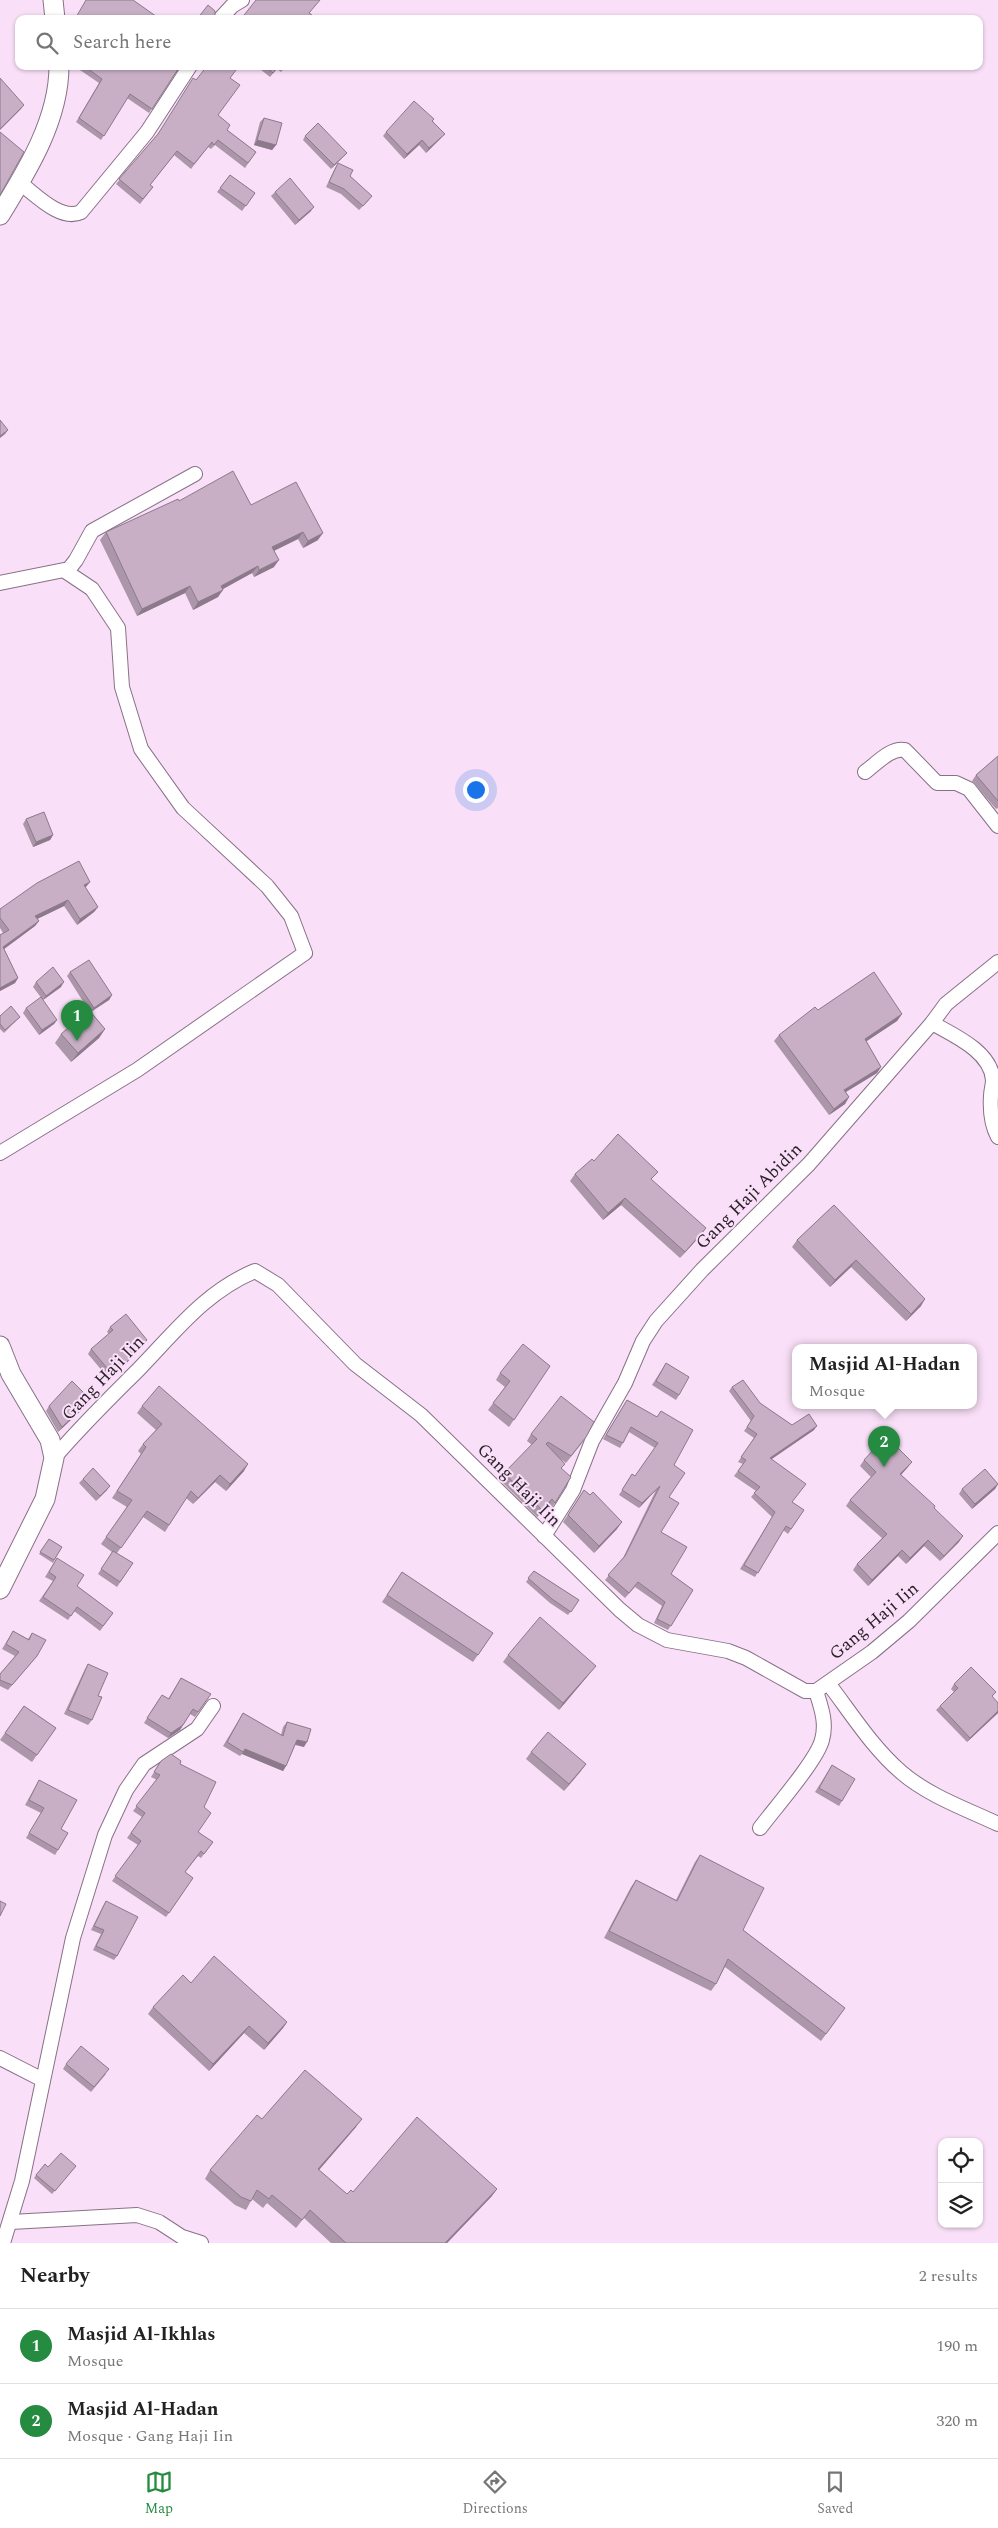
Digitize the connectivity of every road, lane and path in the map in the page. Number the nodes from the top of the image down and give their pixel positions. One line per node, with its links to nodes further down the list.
1 (53, 0): 3 (street)
2 (242, 0): 4 (street)
3 (55, 15)
4 (224, 15)
5 (59, 70): 7 (street)
6 (187, 70): 7 (street)
7 (20, 183): 8 (street)
8 (0, 215)
9 (195, 474): 10 (street)
10 (65, 571): 11 (street); 17 (street)
11 (0, 583)
12 (866, 772): 13 (street)
13 (998, 826)
14 (998, 962): 15 (street, Gang Haji Abidin)
15 (932, 1023): 16 (street); 21 (street, Gang Haji Abidin)
16 (998, 1138)
17 (0, 1153)
18 (0, 1346): 19 (street)
19 (54, 1458): 21 (street, Gang Haji Iin); 22 (street)
20 (998, 1533): 23 (street, Gang Haji Iin)
21 (544, 1536): 24 (street, Gang Haji Iin)
22 (0, 1589)
23 (828, 1683): 24 (street, Gang Haji Iin); 26 (street)
24 (816, 1691): 27 (street)
25 (213, 1706): 29 (street)
26 (998, 1824)
27 (760, 1828)
28 (0, 2058): 29 (street)
29 (43, 2080): 30 (street)
30 (11, 2222): 31 (street); 32 (street)
31 (3, 2243)
32 (201, 2243)

